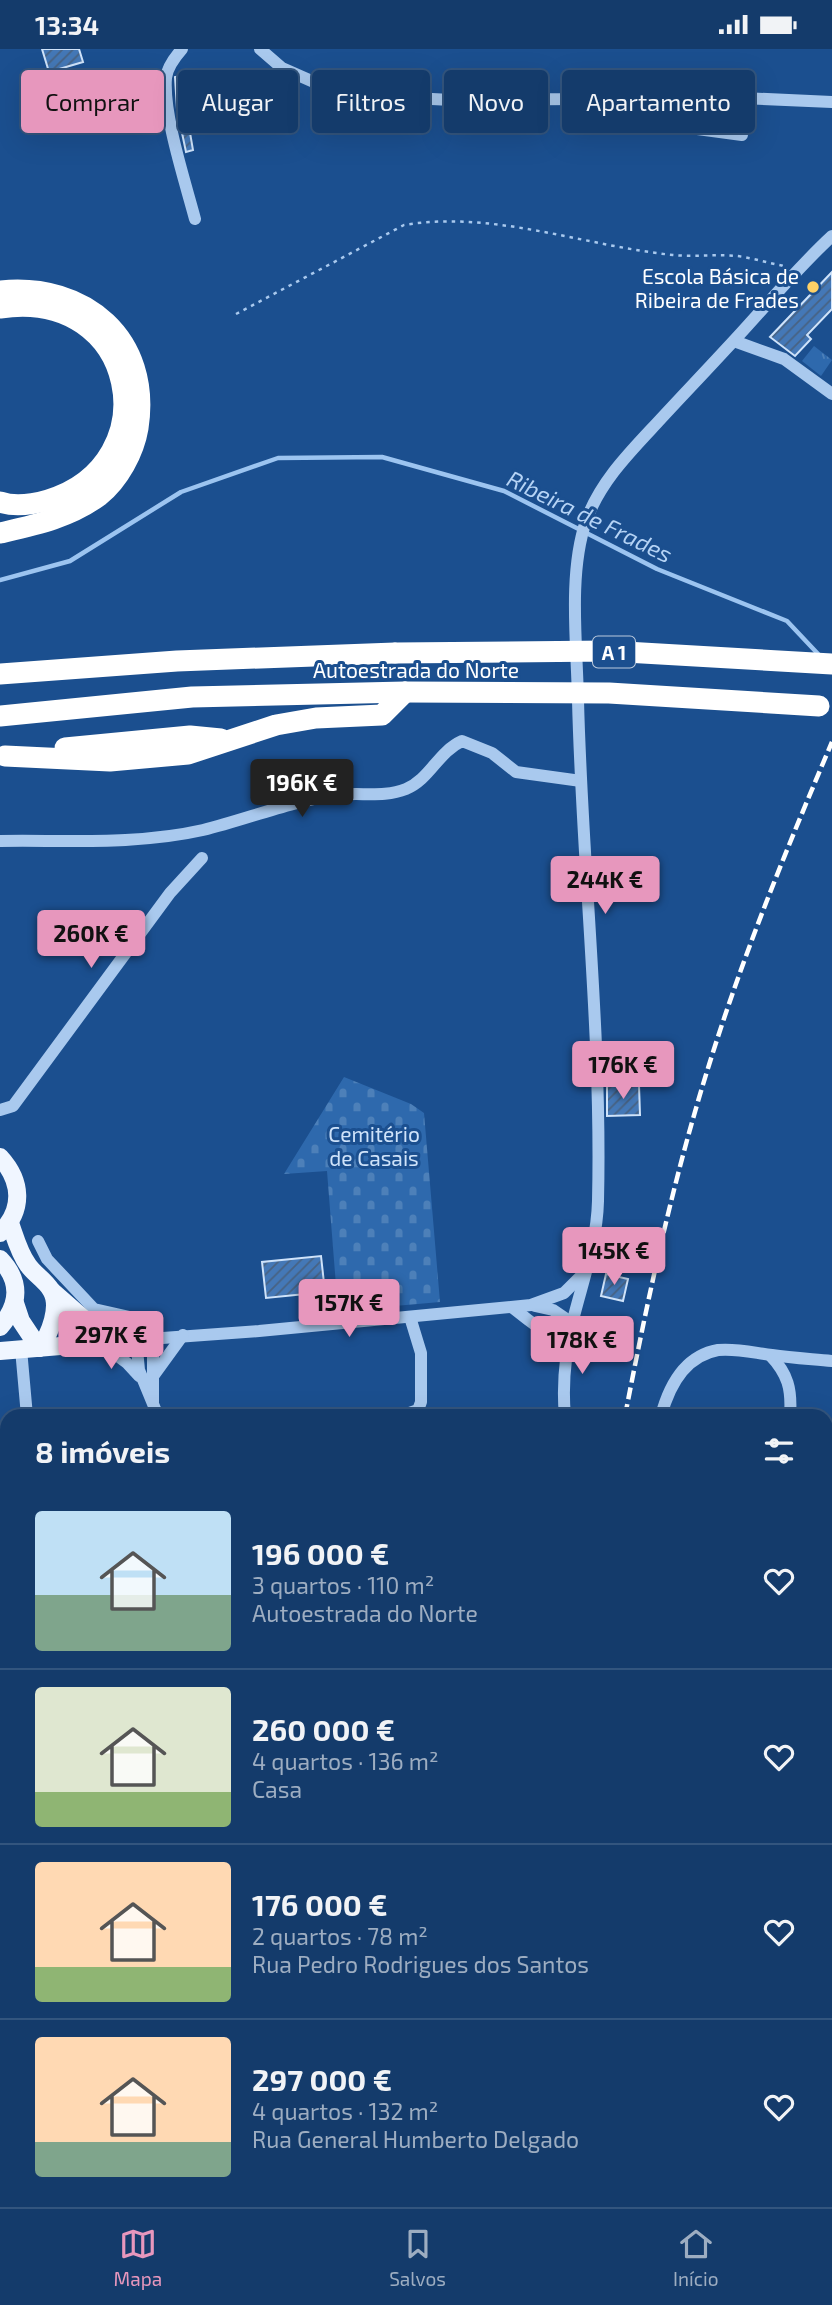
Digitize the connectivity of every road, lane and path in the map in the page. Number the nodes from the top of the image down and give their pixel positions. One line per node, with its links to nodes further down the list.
1 (181, 49): 8 (street)
2 (260, 49): 3 (street)
3 (562, 99)
4 (755, 99): 5 (street)
5 (832, 102)
6 (727, 133): 7 (street)
7 (742, 135)
8 (195, 219)
9 (832, 236): 10 (street)
10 (797, 268): 13 (path); 14 (street)
11 (0, 291): 17 (highway)
12 (0, 308): 16 (highway)
13 (236, 314)
14 (734, 341): 15 (street); 24 (street)
15 (832, 394)
16 (0, 502)
17 (0, 533)
18 (832, 664): 19 (highway, Autoestrada do Norte / A 1, bridge)
19 (0, 674)
20 (405, 692): 21 (highway, Autoestrada do Norte / A 1, bridge); 22 (highway, Autoestrada do Norte / A 1); 23 (highway)
21 (832, 708)
22 (0, 716)
23 (3, 756)
24 (581, 781): 25 (street); 32 (street)
25 (0, 841)
26 (202, 858): 27 (street)
27 (0, 1109)
28 (0, 1157): 29 (main road)
29 (5, 1228): 33 (main road)
30 (38, 1241): 41 (street)
31 (0, 1259): 34 (main road)
32 (587, 1271): 35 (street); 39 (street)
33 (52, 1291): 41 (main road); 43 (main road)
34 (15, 1303): 38 (main road); 43 (main road)
35 (531, 1305): 36 (street); 39 (street)
36 (513, 1308): 37 (street); 39 (street)
37 (411, 1317): 40 (street); 50 (street)
38 (0, 1327)
39 (571, 1329): 51 (street)
40 (183, 1335): 41 (street); 47 (street)
41 (136, 1340): 42 (main road); 47 (street)
42 (100, 1342): 43 (main road); 47 (street)
43 (30, 1348): 44 (main road); 48 (street)
44 (0, 1351)
45 (770, 1355): 46 (street); 52 (street); 53 (street)
46 (832, 1361)
47 (148, 1377): 49 (street)
48 (27, 1409)
49 (156, 1409)
50 (418, 1409)
51 (565, 1409)
52 (663, 1409)
53 (790, 1409)

